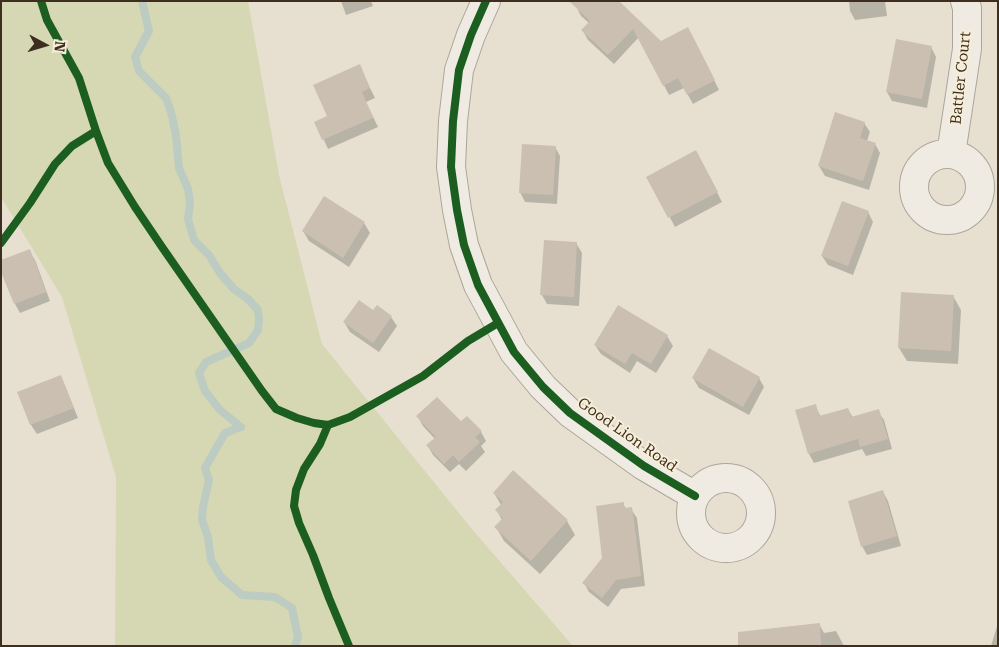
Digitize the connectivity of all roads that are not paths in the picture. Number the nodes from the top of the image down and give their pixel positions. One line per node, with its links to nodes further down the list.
1 (486, 1): 4 (street, Good Lion Road)
2 (965, 1): 3 (street, Battler Court)
3 (951, 154)
4 (695, 496)

